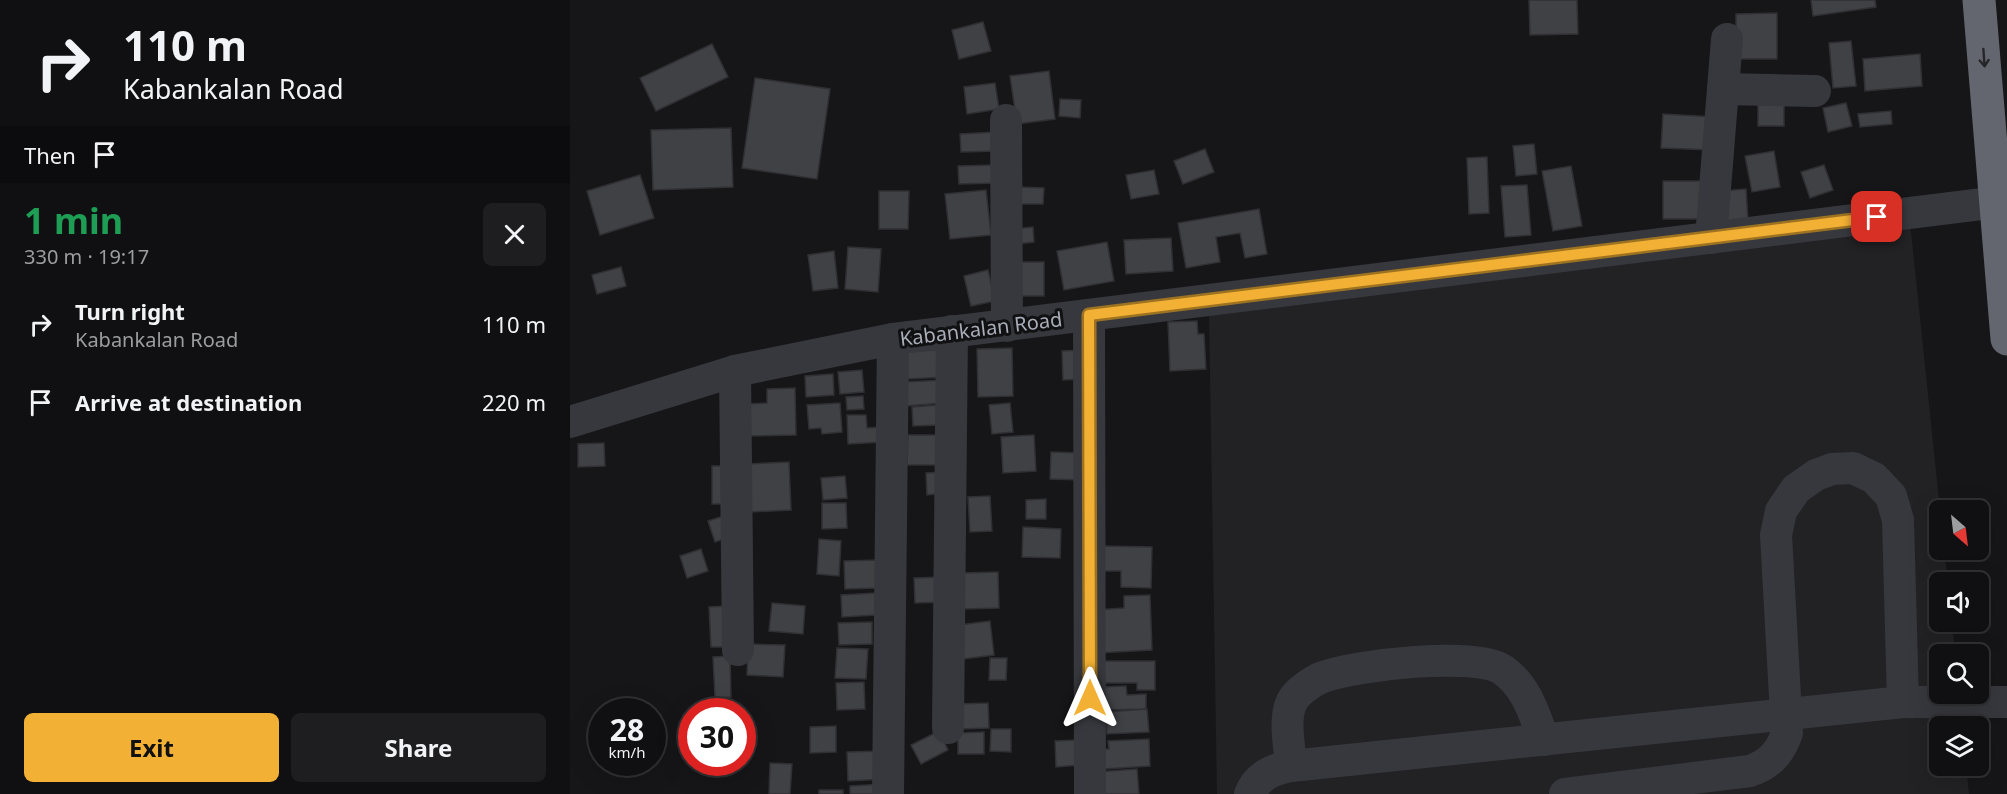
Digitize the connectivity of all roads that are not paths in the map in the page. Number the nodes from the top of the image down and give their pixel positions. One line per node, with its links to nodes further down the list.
1 (1979, 0): 6 (highway, one-way to 6)
2 (1727, 39): 3 (street)
3 (1723, 89): 4 (street); 7 (street)
4 (1815, 91)
5 (1006, 120): 10 (street)
6 (2001, 202): 7 (street, Kabankalan Road); 8 (highway)
7 (1711, 238): 9 (street, Kabankalan Road)
8 (2005, 293): 13 (highway)
9 (1089, 315): 10 (street, Kabankalan Road); 24 (street)
10 (1007, 326): 11 (street, Kabankalan Road)
11 (952, 331): 12 (street, Kabankalan Road); 20 (street)
12 (893, 339): 14 (street, Kabankalan Road); 23 (street)
13 (2007, 339)
14 (735, 371): 15 (street, Kabankalan Road); 16 (street)
15 (570, 422)
16 (738, 650)
17 (1904, 702): 18 (street); 19 (street); 19 (street)
18 (2007, 702)
19 (1785, 715): 21 (street); 26 (street)
20 (948, 728)
21 (1544, 740): 22 (street); 22 (street)
22 (1291, 766): 25 (street)
23 (888, 794)
24 (1090, 794)
25 (1250, 794)
26 (1564, 794)

